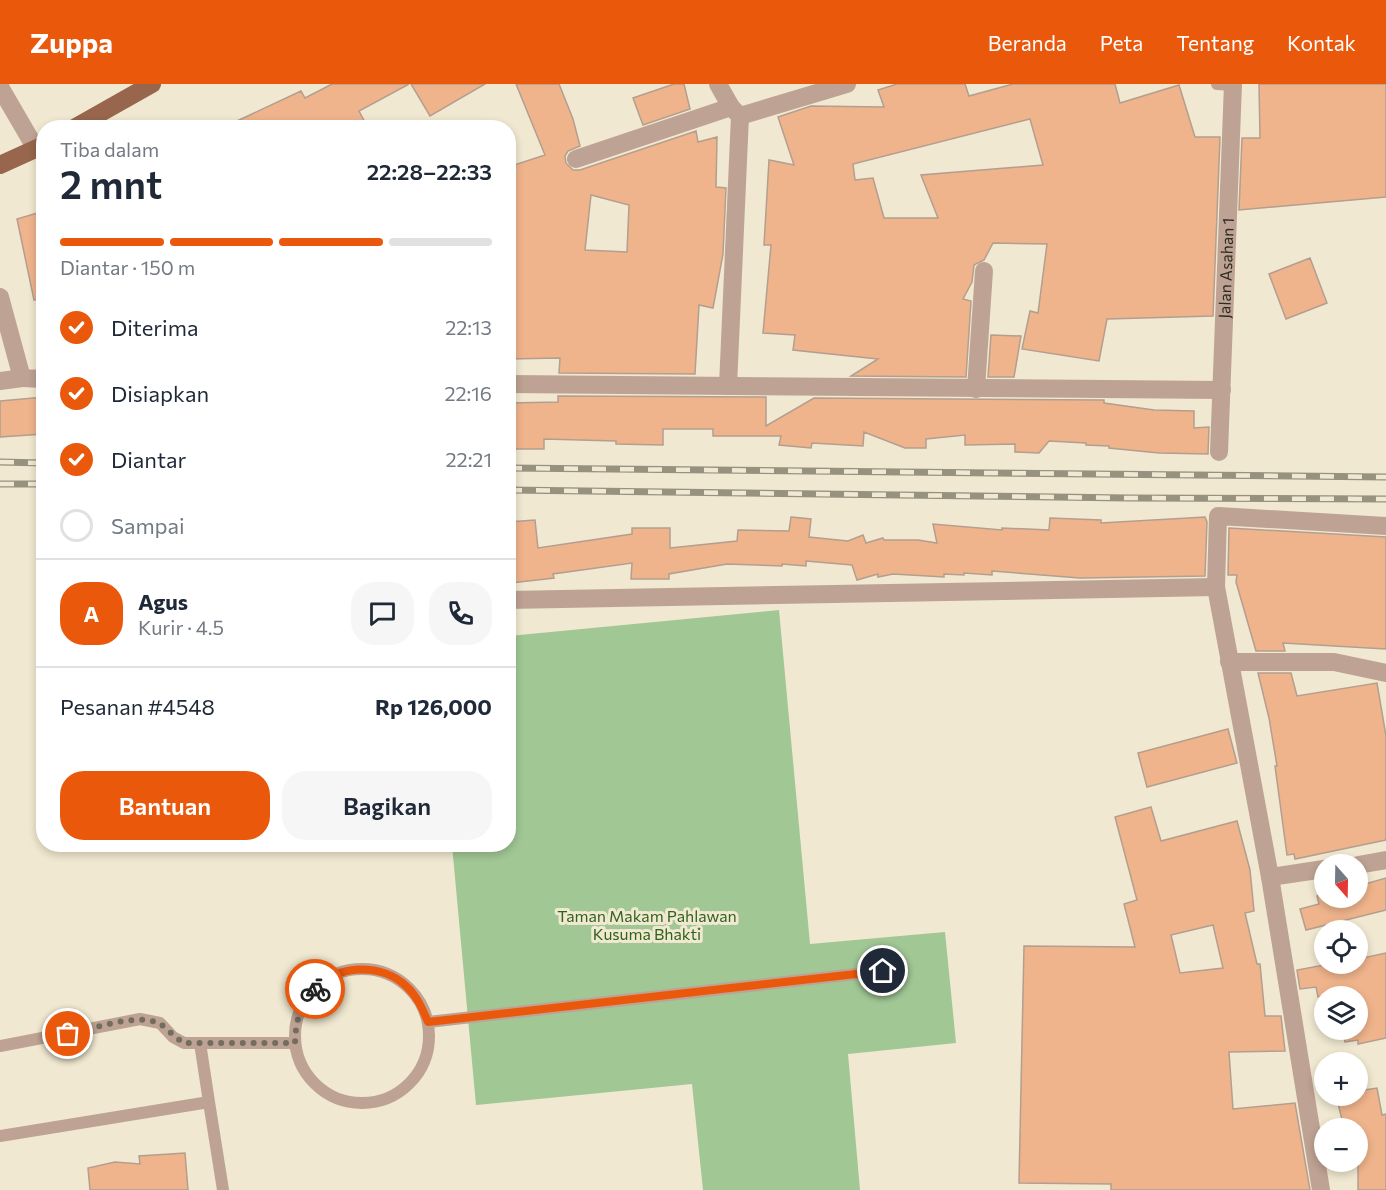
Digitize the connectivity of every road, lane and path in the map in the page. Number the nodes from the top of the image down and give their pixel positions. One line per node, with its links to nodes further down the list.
1 (152, 84): 7 (main road)
2 (718, 84): 6 (street)
3 (847, 84): 6 (street)
4 (1228, 84): 21 (street, Jalan Asahan 1)
5 (0, 87): 8 (street)
6 (736, 111): 10 (street); 19 (street)
7 (88, 120)
8 (36, 141)
9 (36, 149): 11 (main road)
10 (576, 159)
11 (0, 165): 12 (street)
12 (0, 170)
13 (984, 271): 20 (street)
14 (0, 297): 15 (street)
15 (22, 378): 16 (street); 17 (street)
16 (36, 379)
17 (0, 381)
18 (516, 384): 19 (street)
19 (728, 386): 20 (street)
20 (976, 389): 21 (street)
21 (1222, 390): 22 (street, Jalan Asahan 1)
22 (1219, 452)
23 (1386, 526): 24 (street)
24 (1216, 587): 25 (street); 26 (street)
25 (516, 600)
26 (1229, 662): 27 (street); 31 (street)
27 (1386, 673)
28 (1386, 860): 29 (street)
29 (1368, 863)
30 (1314, 870): 31 (street)
31 (1270, 877): 40 (street)
32 (883, 971): 33 (lane)
33 (428, 1022): 35 (lane); 35 (lane)
34 (200, 1043): 35 (lane); 36 (lane); 37 (lane)
35 (295, 1043)
36 (0, 1046)
37 (209, 1102): 38 (lane); 39 (lane)
38 (0, 1136)
39 (224, 1190)
40 (1321, 1190)

